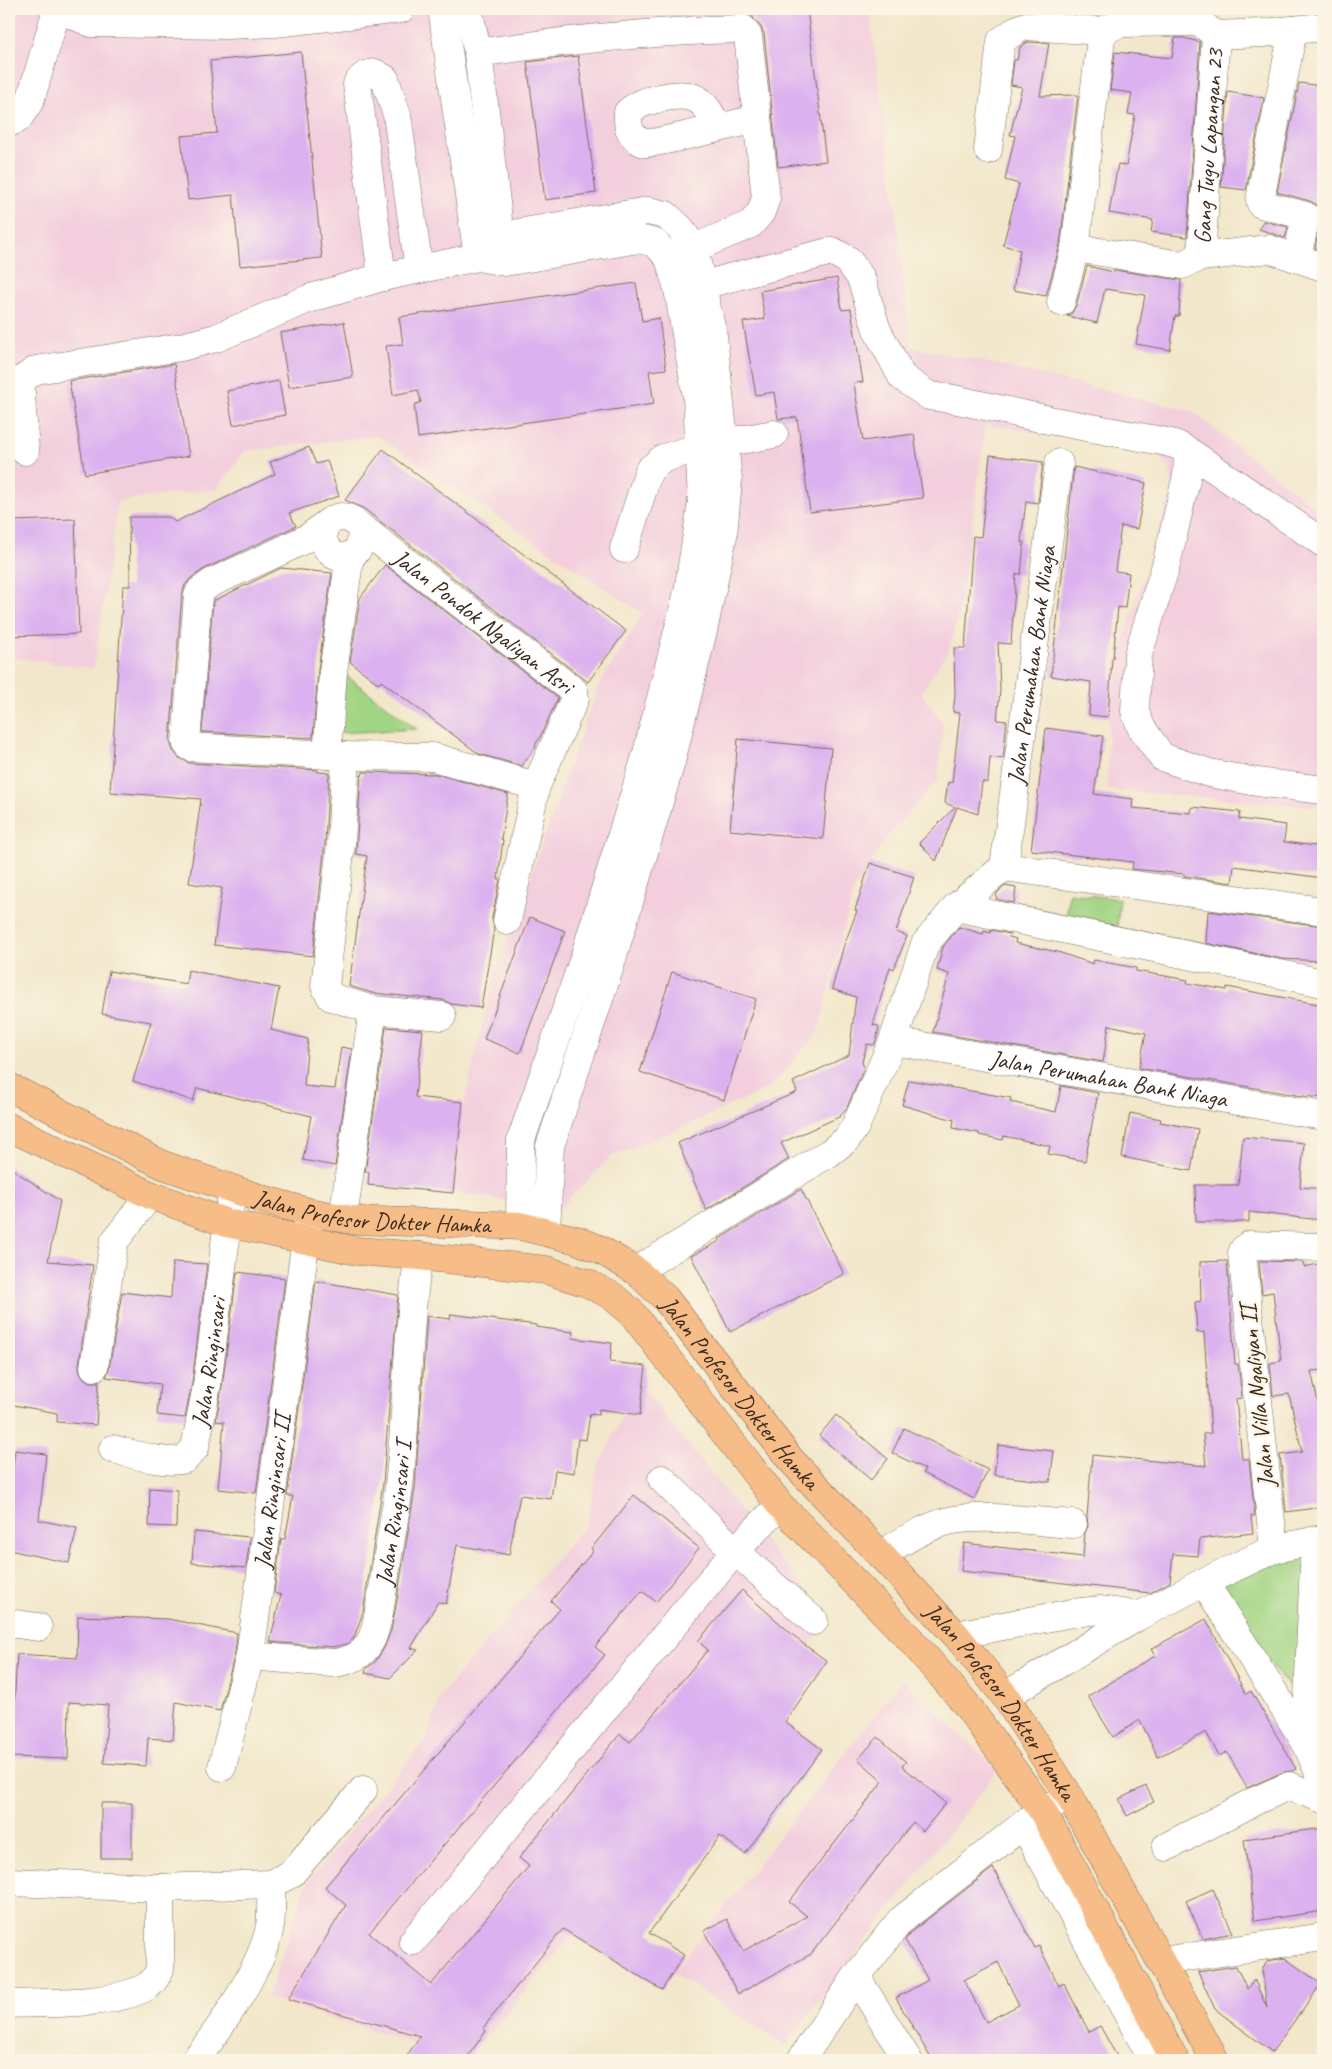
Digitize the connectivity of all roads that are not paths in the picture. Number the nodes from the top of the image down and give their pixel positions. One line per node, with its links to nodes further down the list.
1 (58, 9): 5 (street); 13 (street)
2 (401, 9): 5 (street)
3 (442, 9): 19 (street)
4 (468, 9): 11 (street)
5 (315, 14)
6 (677, 20): 11 (street); 12 (street)
7 (1323, 26): 8 (street)
8 (1293, 30): 10 (street); 21 (street)
9 (1102, 31): 10 (street); 15 (street); 17 (street)
10 (1216, 34): 20 (street, Gang Tugu Lapangan 23)
11 (478, 54): 16 (street)
12 (757, 119): 14 (street); 18 (street)
13 (9, 123)
14 (718, 128)
15 (988, 150)
16 (500, 236): 18 (street); 19 (street)
17 (1075, 248): 20 (street); 26 (street)
18 (681, 253): 19 (street); 25 (street)
19 (478, 257): 23 (street)
20 (1201, 257): 21 (street)
21 (1297, 258): 22 (street)
22 (1323, 267)
23 (419, 269): 24 (street); 24 (street)
24 (382, 277): 29 (street)
25 (691, 287): 28 (street); 30 (street)
26 (1062, 302)
27 (774, 434): 28 (street)
28 (712, 445): 35 (street); 38 (street)
29 (25, 451)
30 (1188, 451): 34 (street); 40 (street)
31 (1059, 463): 41 (street, Jalan Perumahan Bank Niaga)
32 (358, 524): 33 (street, Jalan Pondok Ngaliyan Asri); 36 (street, Jalan Pondok Ngaliyan Asri); 39 (street, Jalan Pondok Ngaliyan Asri)
33 (324, 528): 36 (street); 37 (street, Jalan Pondok Ngaliyan Asri)
34 (1323, 543)
35 (624, 548)
36 (350, 555): 37 (street, Jalan Pondok Ngaliyan Asri)
37 (337, 756): 39 (street, Jalan Pondok Ngaliyan Asri); 48 (street, Jalan Pondok Ngaliyan Asri)
38 (659, 758): 45 (street); 46 (street)
39 (536, 786): 44 (street, Jalan Pondok Ngaliyan Asri)
40 (1323, 790)
41 (1004, 867): 42 (street); 43 (street)
42 (956, 907): 47 (street); 51 (street)
43 (1323, 912)
44 (507, 921)
45 (584, 958): 46 (street); 50 (street)
46 (610, 966): 52 (street)
47 (1323, 983)
48 (373, 1010): 49 (street, Jalan Pondok Ngaliyan Asri); 61 (street)
49 (442, 1016)
50 (558, 1033): 52 (street); 56 (street)
51 (893, 1041): 54 (street, Jalan Perumahan Bank Niaga); 69 (street)
52 (584, 1042): 57 (street)
53 (9, 1087): 58 (main road, Jalan Profesor Dokter Hamka)
54 (1323, 1116)
55 (9, 1127): 59 (main road, Jalan Profesor Dokter Hamka)
56 (521, 1140): 57 (street); 63 (street)
57 (550, 1146): 63 (street)
58 (232, 1190): 60 (main road, Jalan Profesor Dokter Hamka); 62 (street, Jalan Ringinsari)
59 (150, 1196): 62 (main road, Jalan Profesor Dokter Hamka); 70 (street)
60 (309, 1212): 61 (main road, Jalan Profesor Dokter Hamka); 64 (street, Jalan Ringinsari II)
61 (343, 1218): 63 (main road, Jalan Profesor Dokter Hamka)
62 (227, 1223): 64 (main road, Jalan Profesor Dokter Hamka); 71 (street, Jalan Ringinsari)
63 (533, 1229): 67 (main road); 68 (main road); 69 (main road, Jalan Profesor Dokter Hamka)
64 (306, 1241): 66 (main road, Jalan Profesor Dokter Hamka); 87 (street, Jalan Ringinsari II)
65 (1323, 1247): 76 (street, Jalan Villa Ngaliyan II)
66 (419, 1256): 67 (main road, Jalan Profesor Dokter Hamka); 87 (street, Jalan Ringinsari I)
67 (516, 1266): 68 (main road, Jalan Profesor Dokter Hamka)
68 (546, 1270): 73 (main road, Jalan Profesor Dokter Hamka)
69 (636, 1271): 78 (main road, Jalan Profesor Dokter Hamka)
70 (94, 1367)
71 (113, 1449)
72 (662, 1479): 77 (street)
73 (780, 1505): 77 (street); 86 (main road, Jalan Profesor Dokter Hamka)
74 (1073, 1524): 78 (street)
75 (1319, 1539): 76 (street); 89 (street)
76 (1274, 1549): 79 (street)
77 (735, 1550): 82 (street); 102 (street)
78 (880, 1555): 80 (main road, Jalan Profesor Dokter Hamka)
79 (1204, 1582): 81 (street); 89 (street)
80 (932, 1610): 85 (main road, Jalan Profesor Dokter Hamka); 86 (main road)
81 (1137, 1617): 85 (street); 88 (street)
82 (814, 1621)
83 (9, 1623): 84 (street)
84 (38, 1627)
85 (956, 1635): 88 (main road, Jalan Profesor Dokter Hamka)
86 (909, 1638): 96 (main road, Jalan Profesor Dokter Hamka)
87 (250, 1656): 90 (street, Jalan Ringinsari II)
88 (1005, 1696): 94 (main road, Jalan Profesor Dokter Hamka)
89 (1306, 1743): 91 (street)
90 (222, 1767)
91 (1320, 1775): 92 (street)
92 (1289, 1786): 95 (street); 97 (street)
93 (363, 1790): 99 (street)
94 (1070, 1797): 96 (street); 103 (main road, Jalan Profesor Dokter Hamka)
95 (1323, 1799)
96 (1033, 1817): 104 (street); 109 (street); 110 (main road, Jalan Profesor Dokter Hamka)
97 (1166, 1847)
98 (9, 1882): 100 (street)
99 (271, 1884): 100 (street); 106 (street)
100 (160, 1888): 105 (street)
101 (1323, 1937): 103 (street)
102 (413, 1941)
103 (1162, 1962): 111 (main road, Jalan Profesor Dokter Hamka)
104 (856, 1977): 107 (street); 108 (street)
105 (9, 2004)
106 (194, 2060)
107 (801, 2060)
108 (908, 2060)
109 (1153, 2060)
110 (1176, 2060)
111 (1215, 2060)

